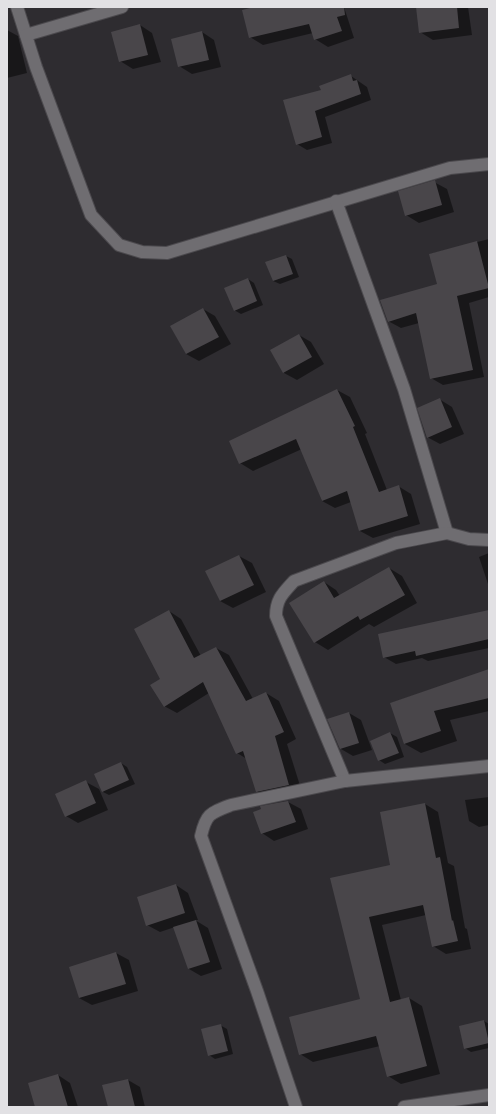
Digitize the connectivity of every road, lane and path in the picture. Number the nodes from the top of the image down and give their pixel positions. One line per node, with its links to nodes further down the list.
1 (17, 7): 3 (street)
2 (122, 7): 3 (street)
3 (26, 35): 5 (street)
4 (489, 164): 5 (street)
5 (336, 201): 6 (street)
6 (447, 533): 7 (street); 9 (street)
7 (489, 540)
8 (489, 766): 9 (street)
9 (345, 781): 11 (street)
10 (489, 1095): 12 (street)
11 (296, 1107)
12 (404, 1107)

